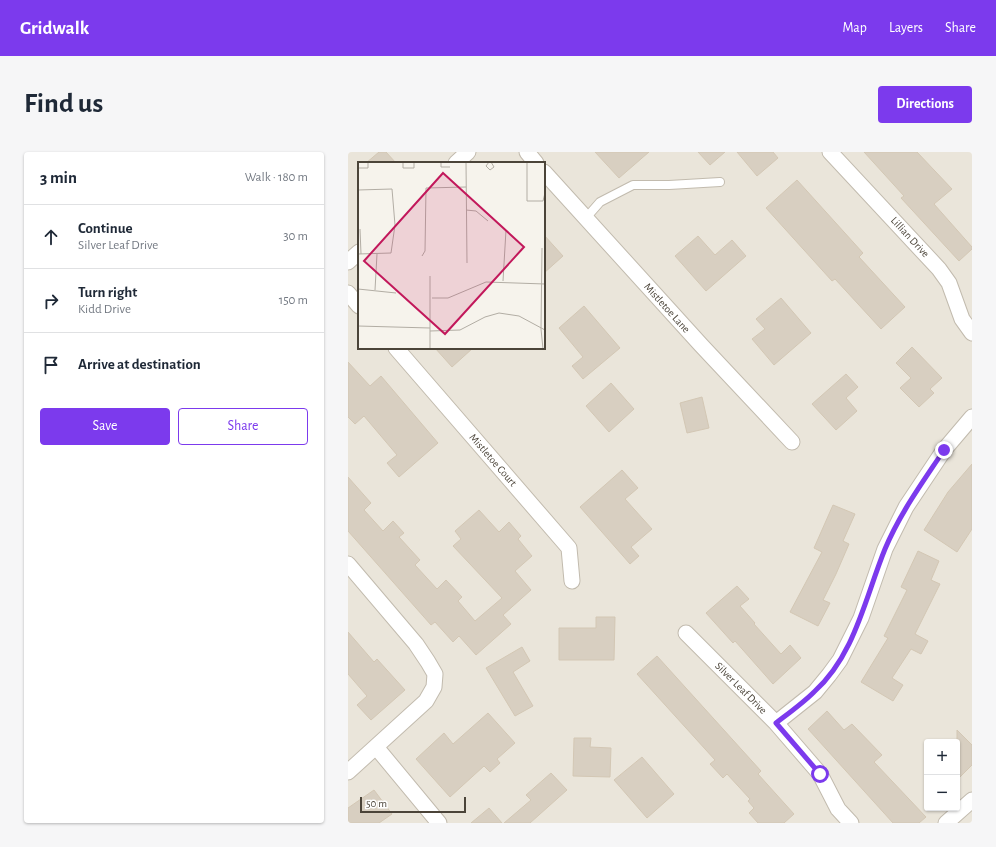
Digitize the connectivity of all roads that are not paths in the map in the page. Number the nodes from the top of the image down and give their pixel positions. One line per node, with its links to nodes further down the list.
1 (468, 152): 4 (street)
2 (527, 152): 5 (street)
3 (830, 152): 13 (street, Lillian Drive)
4 (457, 162)
5 (535, 162)
6 (545, 173): 8 (street, Mistletoe Lane)
7 (720, 182): 8 (lane)
8 (586, 218): 16 (street, Mistletoe Lane)
9 (358, 253): 10 (street)
10 (348, 262)
11 (348, 293): 12 (street)
12 (358, 305)
13 (972, 333)
14 (397, 349): 18 (street, Mistletoe Court)
15 (972, 417): 20 (street)
16 (792, 442)
17 (348, 564): 21 (street)
18 (572, 581)
19 (686, 633): 20 (street, Silver Leaf Drive)
20 (776, 723): 25 (street, Silver Leaf Drive)
21 (376, 747): 22 (street); 24 (street)
22 (348, 772)
23 (972, 800): 26 (street)
24 (439, 823)
25 (851, 823)
26 (946, 823)

